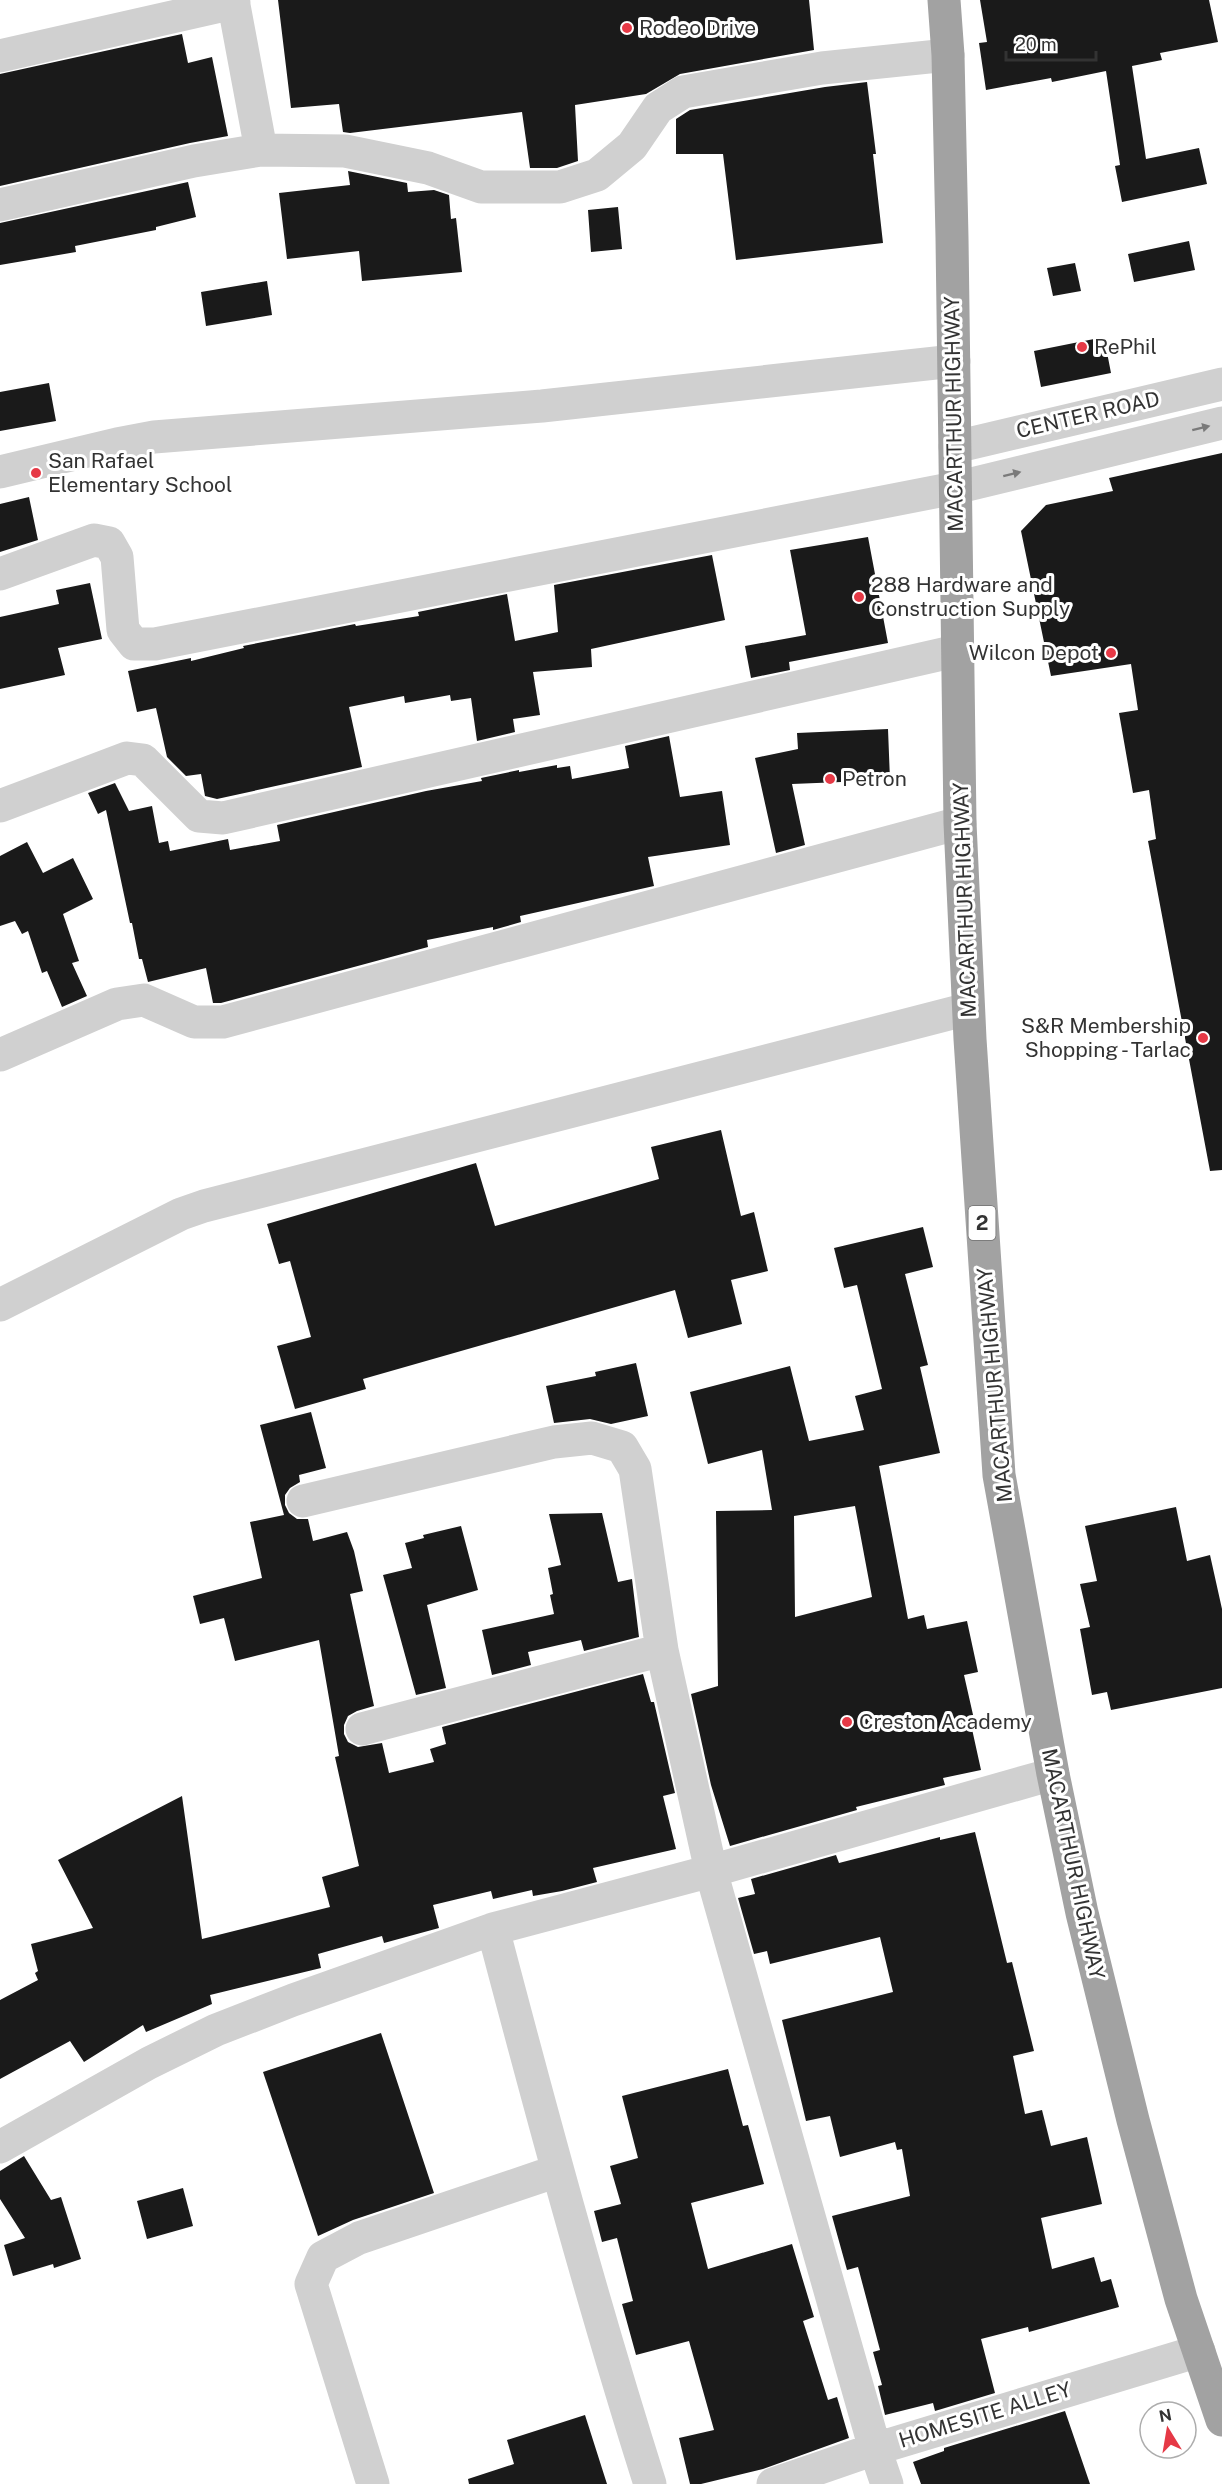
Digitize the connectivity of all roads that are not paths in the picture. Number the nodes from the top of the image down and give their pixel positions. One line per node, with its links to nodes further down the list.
1 (944, 0): 3 (highway, MACARTHUR HIGHWAY / 2)
2 (234, 1): 4 (street); 5 (street)
3 (948, 55): 5 (street); 7 (highway, MACARTHUR HIGHWAY / 2)
4 (0, 56)
5 (261, 150): 6 (street)
6 (0, 205)
7 (954, 361): 10 (highway, MACARTHUR HIGHWAY / 2); 11 (street)
8 (1222, 384): 10 (street, CENTER ROAD)
9 (1222, 423): 12 (street, one-way to 9)
10 (955, 447): 12 (highway, MACARTHUR HIGHWAY / 2)
11 (0, 472)
12 (955, 488): 13 (street); 14 (highway, MACARTHUR HIGHWAY / 2)
13 (0, 574)
14 (956, 651): 15 (street); 16 (highway, MACARTHUR HIGHWAY / 2)
15 (0, 806)
16 (960, 823): 17 (highway, MACARTHUR HIGHWAY / 2); 18 (street)
17 (968, 1009): 19 (street); 23 (highway, MACARTHUR HIGHWAY / 2)
18 (0, 1055)
19 (0, 1305)
20 (303, 1501): 21 (street)
21 (662, 1650): 22 (street); 24 (street)
22 (362, 1729)
23 (1053, 1774): 24 (street); 28 (highway, MACARTHUR HIGHWAY / 2)
24 (711, 1871): 25 (street); 30 (street)
25 (493, 1929): 26 (street); 27 (street)
26 (0, 2147)
27 (557, 2171): 31 (street); 32 (street)
28 (1199, 2351): 29 (highway, MACARTHUR HIGHWAY / 2); 30 (street, HOMESITE ALLEY)
29 (1222, 2420)
30 (875, 2449): 33 (street, HOMESITE ALLEY); 34 (street)
31 (373, 2484)
32 (650, 2484)
33 (773, 2484)
34 (887, 2484)

